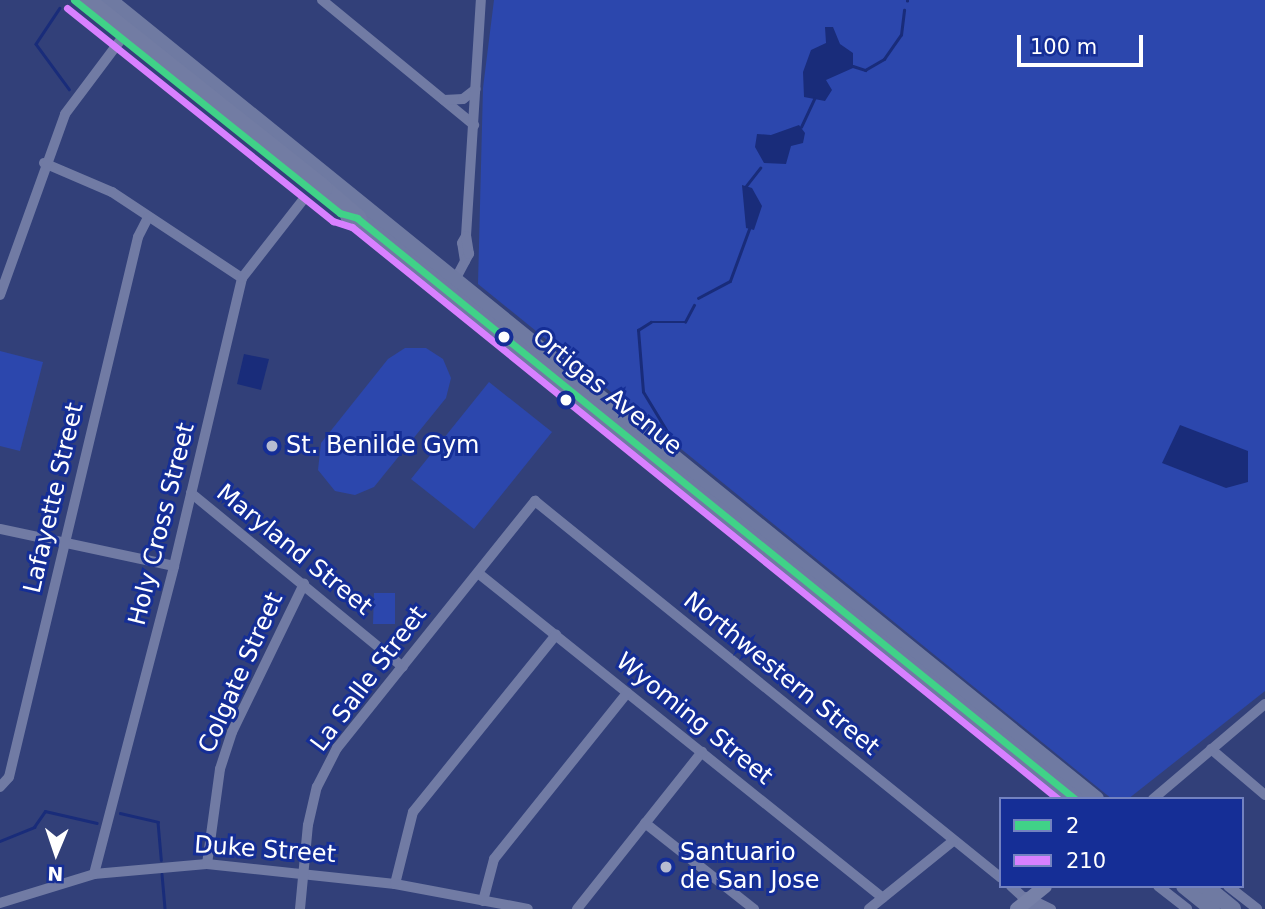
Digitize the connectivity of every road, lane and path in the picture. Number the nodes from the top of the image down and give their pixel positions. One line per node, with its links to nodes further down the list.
1 (74, 0): 6 (main road, Ortigas Avenue)
2 (86, 0): 17 (highway, bridge)
3 (109, 0): 7 (main road, Ortigas Avenue)
4 (322, 0): 12 (street)
5 (481, 0): 10 (street)
6 (122, 38): 8 (main road, Ortigas Avenue); 14 (street)
7 (190, 66): 8 (main road); 9 (main road, Ortigas Avenue)
8 (176, 82): 11 (main road, Ortigas Avenue)
9 (211, 83): 11 (main road); 19 (main road, Ortigas Avenue)
10 (476, 89): 12 (street); 13 (street)
11 (198, 99): 17 (main road, Ortigas Avenue)
12 (444, 100): 13 (street)
13 (474, 125): 19 (street)
14 (44, 163): 16 (street); 20 (street)
15 (303, 200): 18 (street, Holy Cross Street)
16 (148, 217): 18 (street); 24 (street, Lafayette Street)
17 (357, 218): 36 (main road, Ortigas Avenue)
18 (242, 278): 21 (street, Holy Cross Street)
19 (455, 281): 37 (main road, Ortigas Avenue)
20 (0, 295)
21 (191, 493): 25 (street, Holy Cross Street); 27 (street, Maryland Street)
22 (535, 501): 26 (street, La Salle Street); 40 (street, Northwestern Street)
23 (0, 529): 24 (street)
24 (64, 543): 25 (street); 34 (street, Lafayette Street)
25 (174, 566): 43 (street, Holy Cross Street)
26 (478, 573): 28 (street, Wyoming Street); 29 (street, La Salle Street)
27 (304, 583): 29 (street, Maryland Street); 41 (street, Colgate Street)
28 (556, 635): 30 (street, Wyoming Street); 45 (street)
29 (403, 667): 42 (street, La Salle Street)
30 (627, 693): 33 (street, Wyoming Street); 53 (street)
31 (1265, 704): 32 (street)
32 (1210, 749): 35 (street); 38 (street)
33 (702, 752): 39 (street); 52 (street, Wyoming Street)
34 (0, 787)
35 (1265, 795)
36 (1073, 797)
37 (1094, 797)
38 (1155, 797)
39 (645, 823): 58 (street); 59 (street)
40 (954, 841): 44 (street, Northwestern Street); 52 (street)
41 (207, 864): 42 (street, Duke Street); 43 (street, Duke Street)
42 (304, 873): 45 (street, Duke Street); 56 (street, La Salle Street)
43 (94, 874): 54 (street, Duke Street)
44 (999, 876)
45 (396, 884): 53 (street, Duke Street)
46 (1013, 888): 55 (street)
47 (1043, 888): 55 (street)
48 (1161, 888): 62 (street)
49 (1186, 888): 63 (main road)
50 (1207, 888): 64 (main road)
51 (1231, 888): 65 (street)
52 (883, 898): 60 (street)
53 (483, 901): 57 (street, Duke Street)
54 (0, 902)
55 (1027, 903): 61 (street)
56 (300, 909)
57 (528, 909)
58 (577, 909)
59 (754, 909)
60 (869, 909)
61 (1051, 909)
62 (1187, 909)
63 (1212, 909)
64 (1233, 909)
65 (1257, 909)

